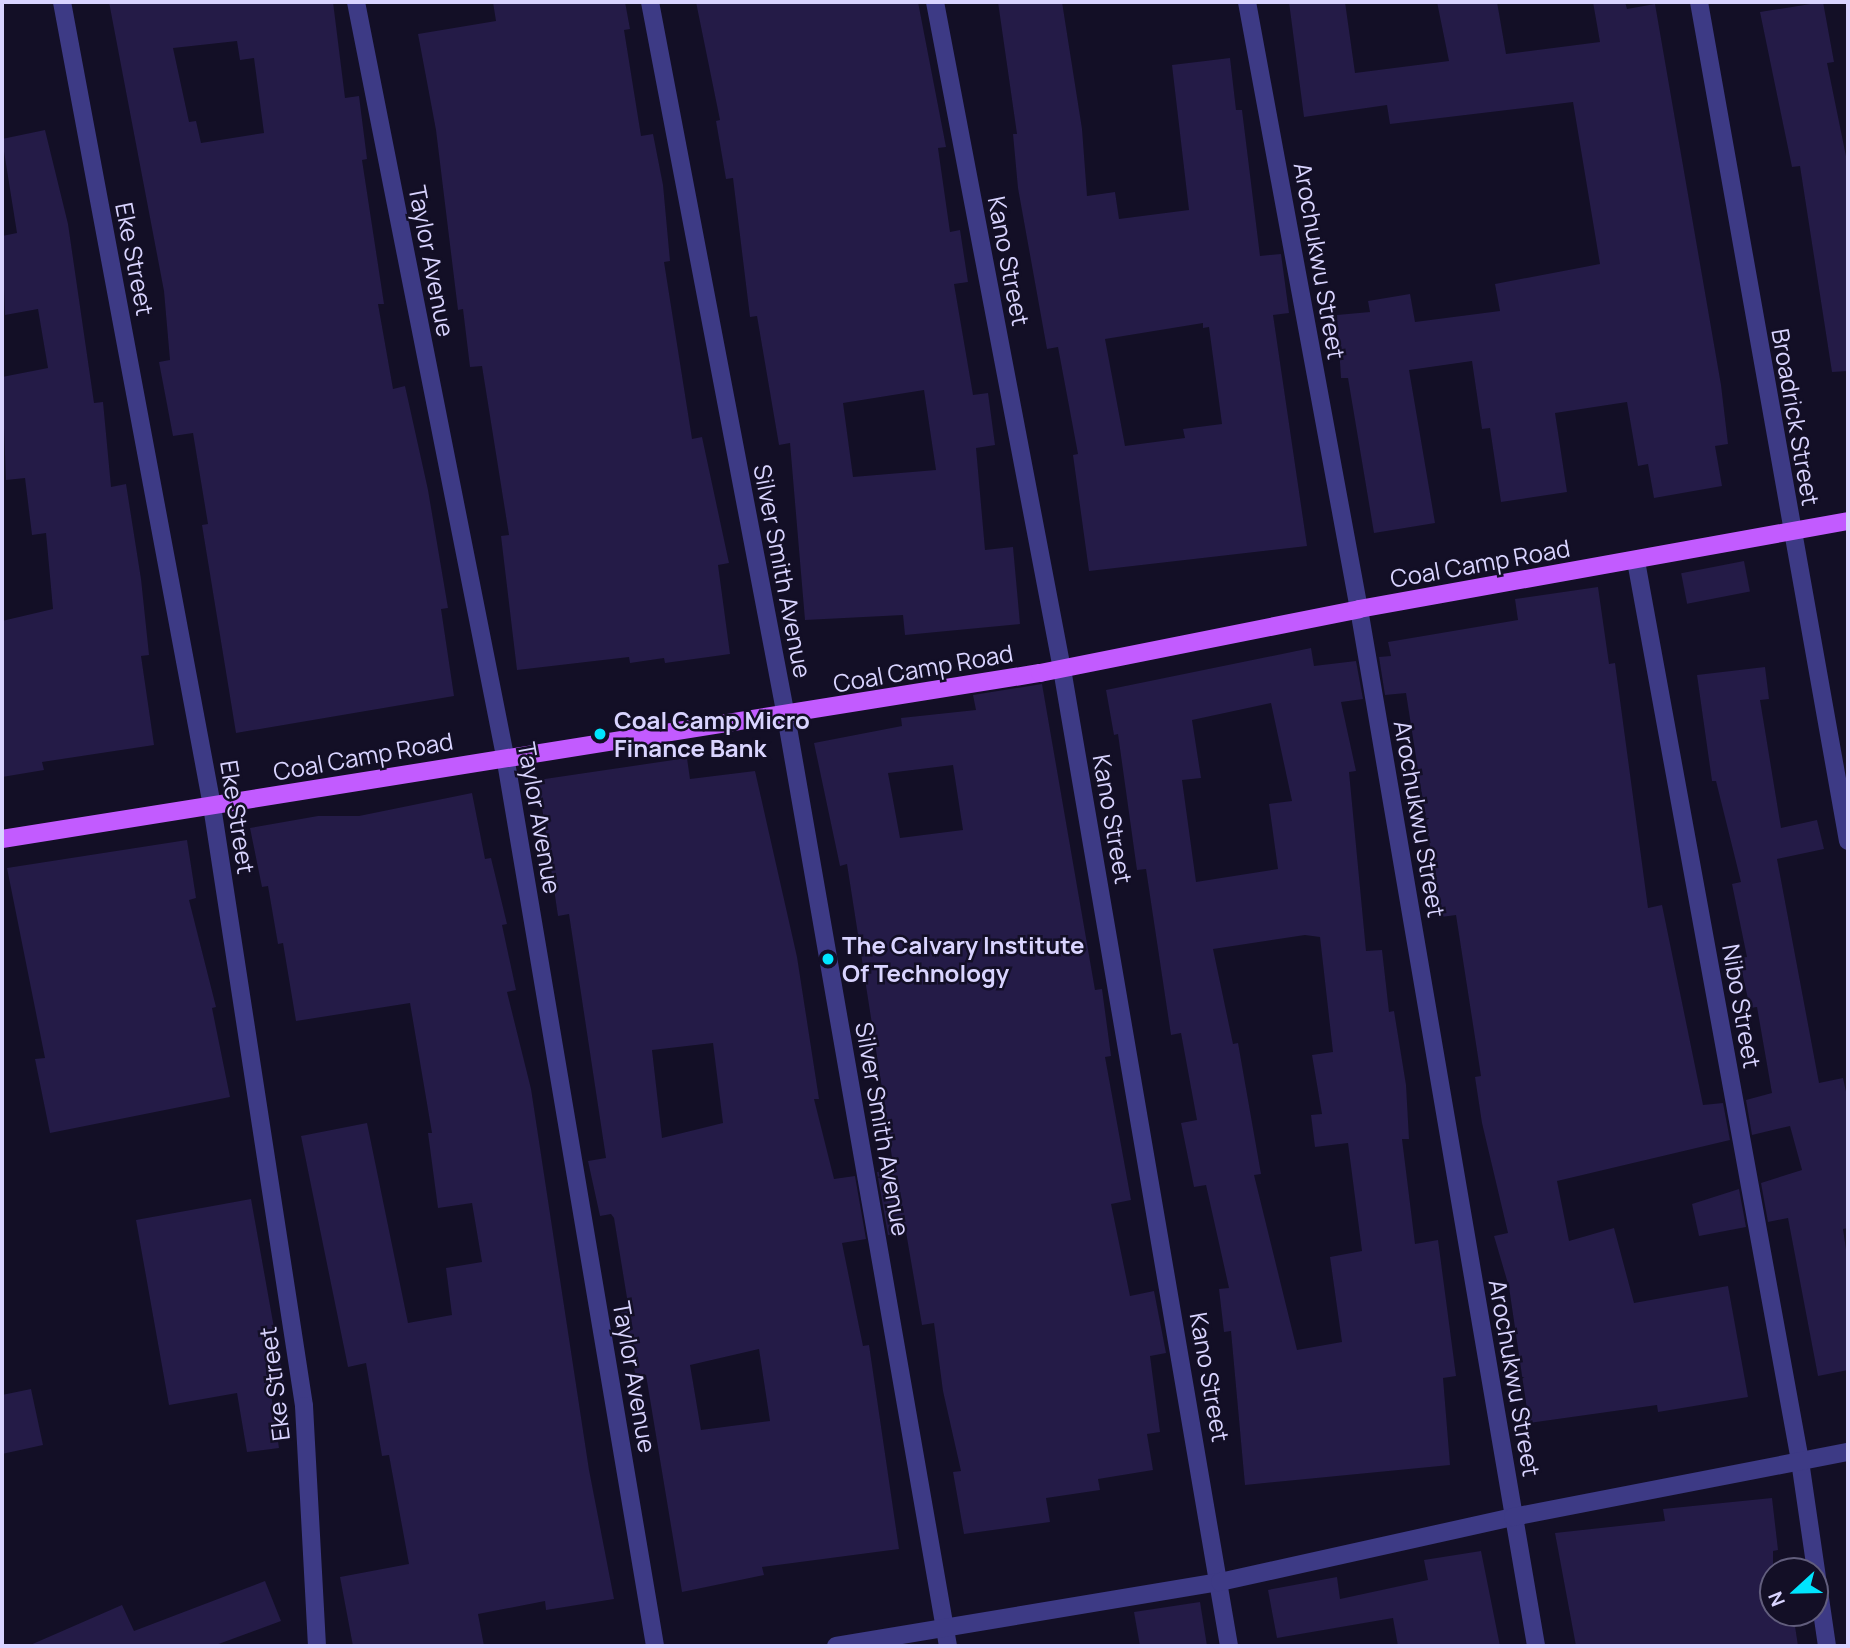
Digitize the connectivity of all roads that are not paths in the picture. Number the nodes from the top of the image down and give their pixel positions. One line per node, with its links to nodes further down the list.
1 (62, 2): 14 (street, Eke Street)
2 (356, 2): 13 (street, Taylor Avenue)
3 (650, 2): 12 (street, Silver Smith Avenue)
4 (935, 2): 11 (street, Kano Street)
5 (1247, 2): 10 (street, Arochukwu Street)
6 (1699, 2): 8 (street, Broadrick Street)
7 (1848, 522): 8 (main road, Coal Camp Road)
8 (1791, 531): 9 (main road, Coal Camp Road); 16 (street, Broadrick Street)
9 (1636, 561): 10 (main road, Coal Camp Road); 18 (street, Nibo Street)
10 (1359, 609): 11 (main road, Coal Camp Road); 19 (street, Arochukwu Street)
11 (1062, 669): 12 (main road, Coal Camp Road); 20 (street, Kano Street)
12 (786, 716): 13 (main road, Coal Camp Road); 21 (street, Silver Smith Avenue)
13 (505, 757): 14 (main road, Coal Camp Road); 23 (street, Taylor Avenue)
14 (212, 806): 15 (main road, Coal Camp Road); 22 (street, Eke Street)
15 (2, 839)
16 (1848, 841)
17 (1848, 1452): 18 (street)
18 (1800, 1461): 19 (street); 28 (street, Nibo Street)
19 (1513, 1517): 20 (street); 27 (street, Arochukwu Street)
20 (1220, 1582): 21 (street); 26 (street, Kano Street)
21 (945, 1628): 24 (street); 25 (street, Silver Smith Avenue)
22 (317, 1646)
23 (655, 1646)
24 (836, 1646)
25 (948, 1646)
26 (1229, 1646)
27 (1536, 1646)
28 (1827, 1646)

